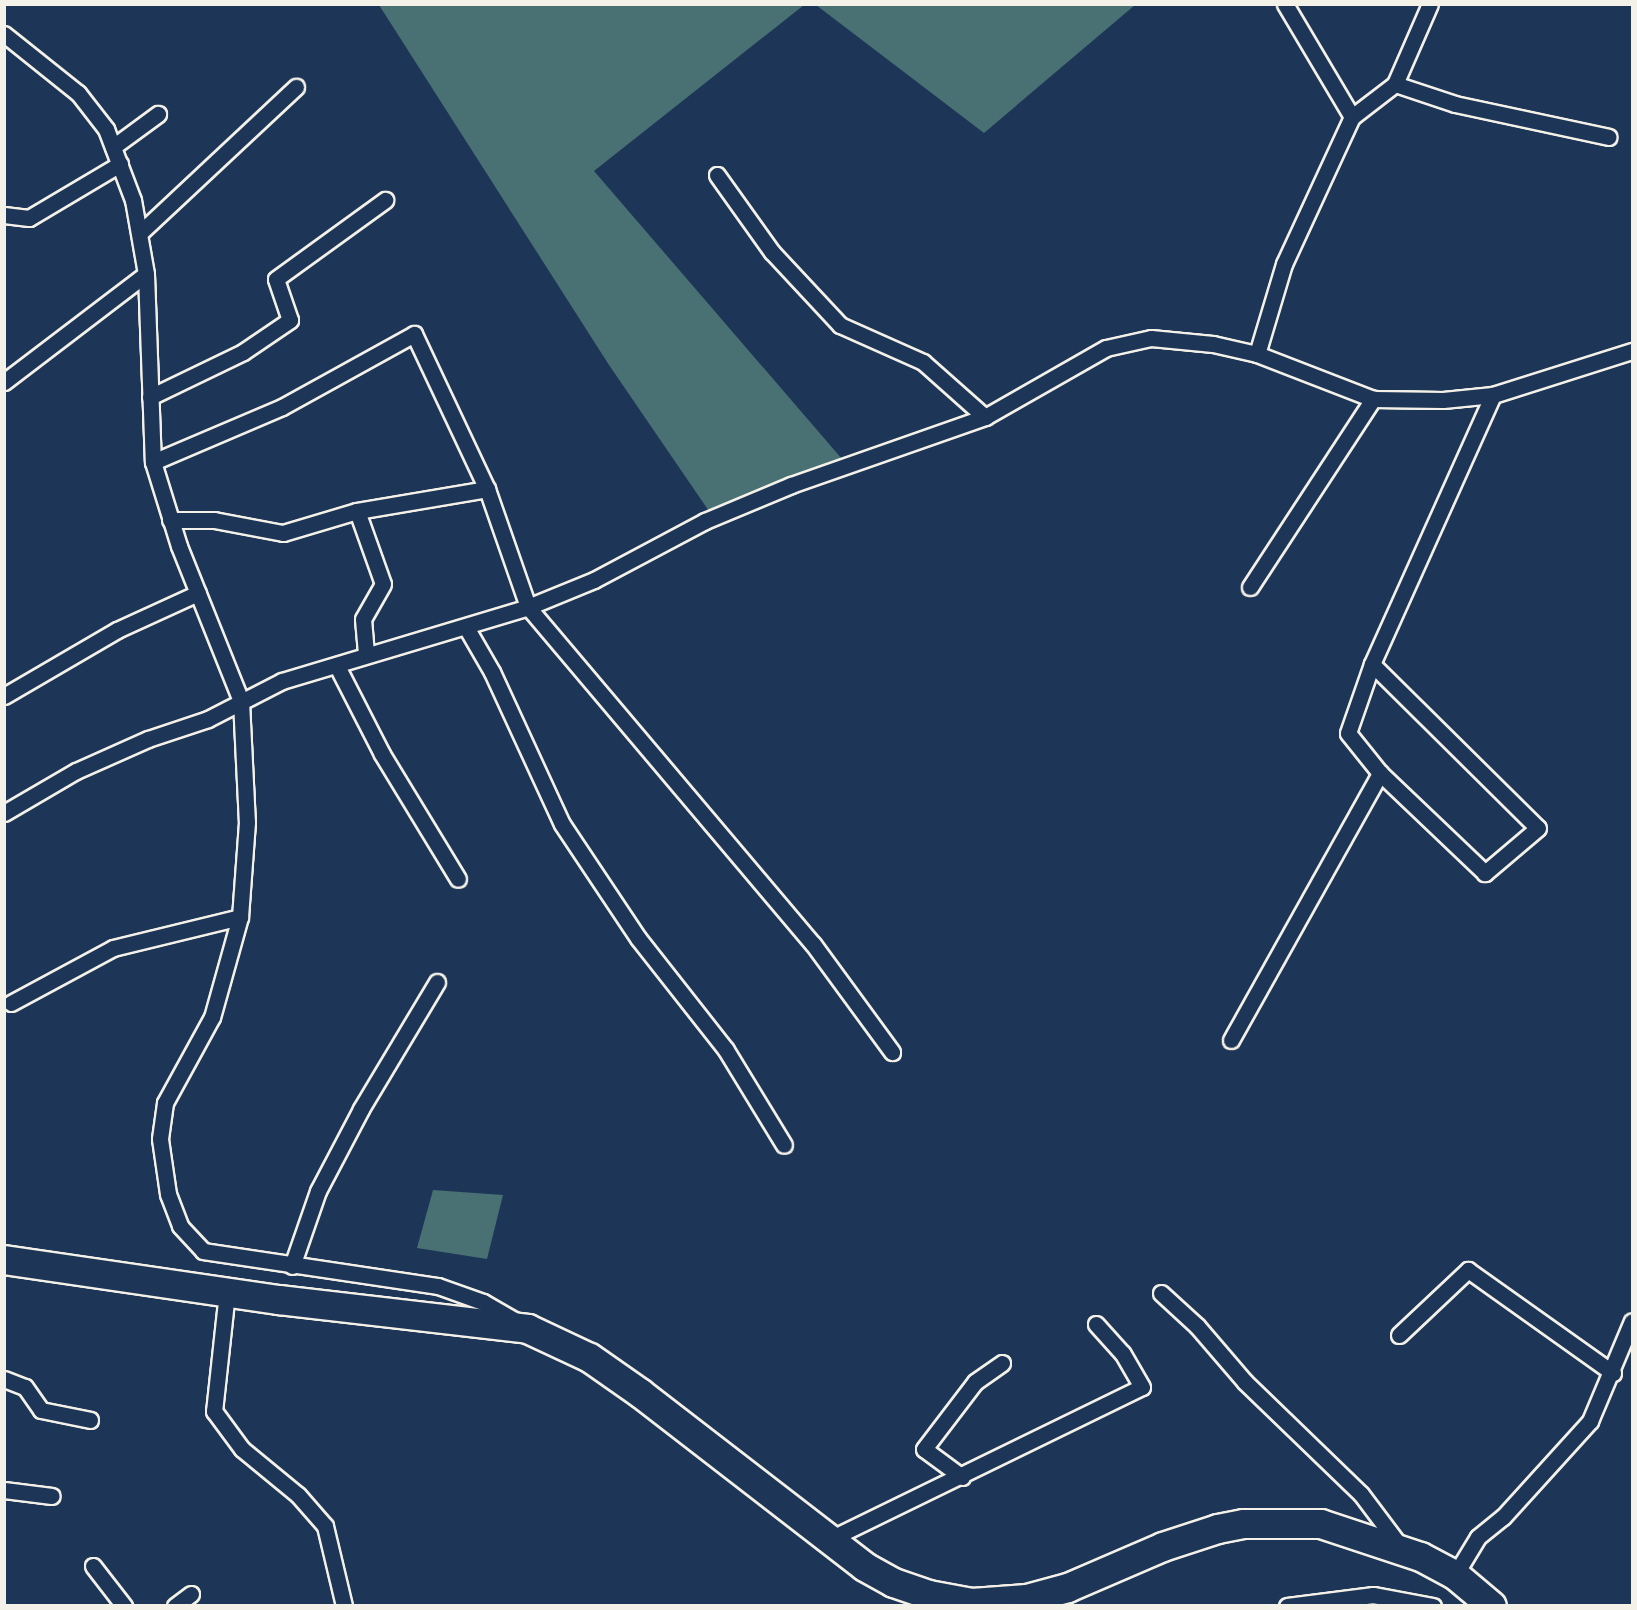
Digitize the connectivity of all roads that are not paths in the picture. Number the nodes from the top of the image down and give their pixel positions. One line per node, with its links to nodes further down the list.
1 (1285, 4): 7 (street)
2 (1430, 4): 4 (street)
3 (4, 34): 9 (street)
4 (1395, 84): 7 (street); 8 (street)
5 (296, 87): 14 (street)
6 (158, 114): 9 (street)
7 (1352, 117): 17 (street)
8 (1609, 137)
9 (113, 147): 10 (street)
10 (120, 164): 13 (street); 14 (street)
11 (717, 174): 22 (street)
12 (385, 200): 20 (street)
13 (4, 215)
14 (142, 231): 15 (street)
15 (146, 274): 18 (street); 20 (street)
16 (1632, 351): 19 (street)
17 (1257, 354): 21 (street); 22 (street)
18 (4, 382)
19 (1493, 395): 21 (street); 32 (street)
20 (150, 396): 23 (street)
21 (1373, 399): 27 (street)
22 (985, 417): 29 (street)
23 (153, 462): 24 (street); 26 (street)
24 (487, 489): 25 (street); 29 (street)
25 (357, 511): 26 (street); 31 (street)
26 (170, 520): 28 (street)
27 (1250, 587)
28 (198, 593): 34 (street); 35 (street)
29 (528, 607): 30 (street); 43 (street)
30 (466, 627): 31 (street); 44 (street)
31 (366, 653): 33 (street)
32 (1372, 664): 36 (street); 36 (street)
33 (338, 666): 35 (street); 38 (street)
34 (4, 696)
35 (241, 701): 37 (street); 39 (street)
36 (1380, 773): 42 (street)
37 (4, 813)
38 (458, 879)
39 (240, 917): 41 (street); 46 (street)
40 (436, 982): 46 (street)
41 (10, 1003)
42 (1231, 1040)
43 (892, 1052)
44 (784, 1145)
45 (4, 1260): 47 (highway)
46 (292, 1266): 51 (street)
47 (226, 1292): 51 (highway); 67 (street)
48 (1161, 1293): 61 (street)
49 (1632, 1321): 54 (street)
50 (1096, 1324): 57 (street)
51 (528, 1329): 60 (highway)
52 (1399, 1335): 54 (street)
53 (1002, 1363): 57 (street)
54 (1613, 1373): 63 (street)
55 (4, 1379): 56 (street)
56 (90, 1420)
57 (962, 1477): 60 (street)
58 (4, 1490): 59 (street)
59 (52, 1496)
60 (828, 1540): 61 (highway)
61 (1402, 1549): 63 (highway)
62 (93, 1566): 65 (street)
63 (1455, 1575): 70 (highway)
64 (191, 1594): 66 (street)
65 (124, 1605)
66 (175, 1605)
67 (344, 1605)
68 (1287, 1605): 69 (street)
69 (1433, 1605)
70 (1492, 1605)

